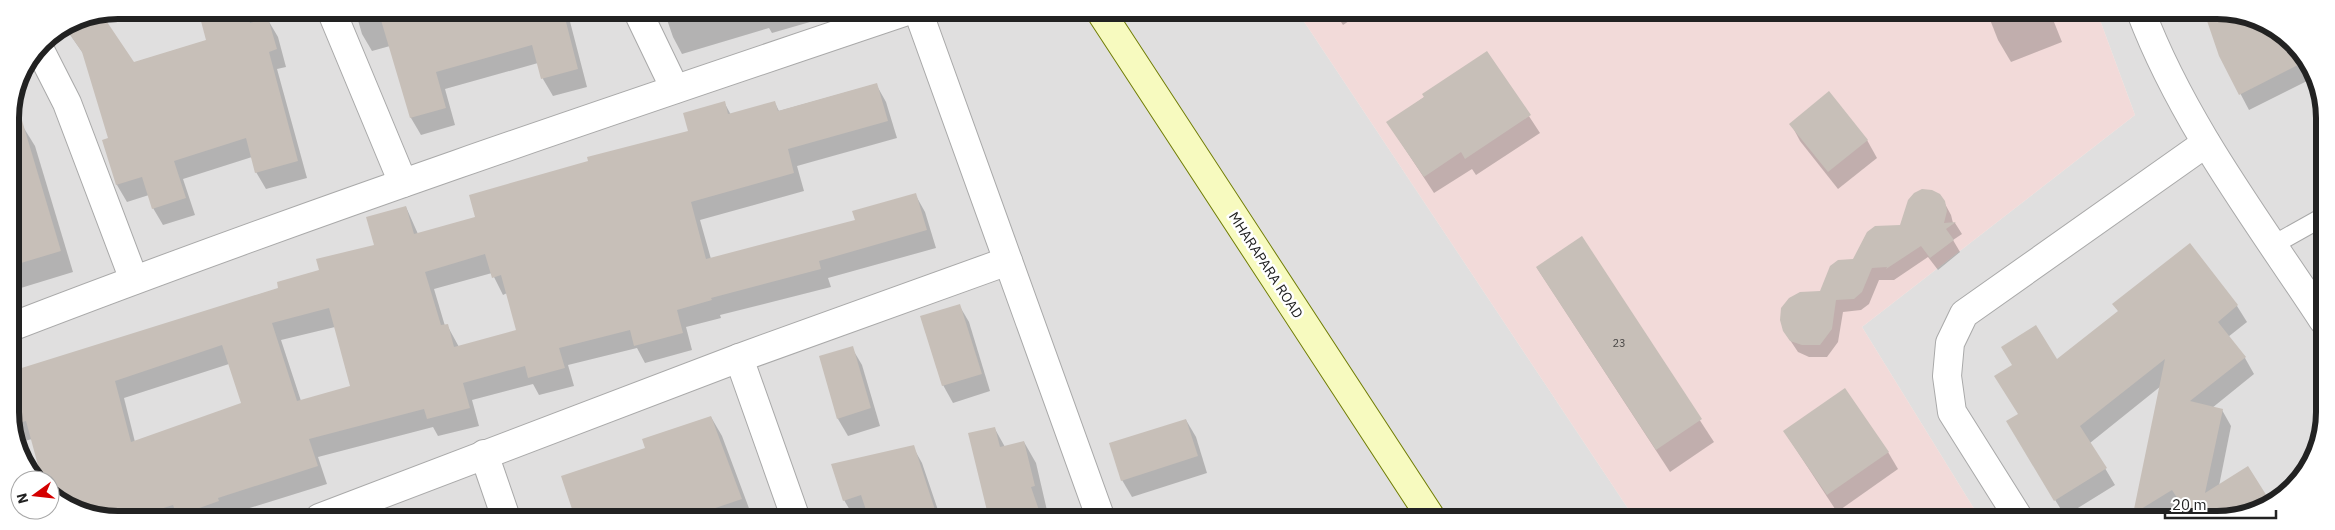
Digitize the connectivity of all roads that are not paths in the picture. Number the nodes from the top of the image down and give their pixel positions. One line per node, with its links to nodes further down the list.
1 (335, 19): 10 (street)
2 (641, 19): 8 (street)
3 (883, 19): 8 (street)
4 (921, 19): 13 (street)
5 (1105, 19): 23 (main road, MHARAPARA ROAD)
6 (2144, 19): 9 (street)
7 (42, 54): 14 (street)
8 (675, 89): 10 (street)
9 (2206, 143): 12 (street); 24 (street)
10 (403, 183): 14 (street)
11 (2316, 221): 12 (lane)
12 (2273, 245): 15 (street)
13 (1008, 262): 17 (street); 22 (street)
14 (134, 280): 16 (street)
15 (2316, 310)
16 (19, 324)
17 (739, 358): 18 (street); 21 (street)
18 (484, 454): 19 (street); 20 (street)
19 (337, 511)
20 (504, 511)
21 (793, 511)
22 (1098, 511)
23 (1427, 511)
24 (2014, 511)

